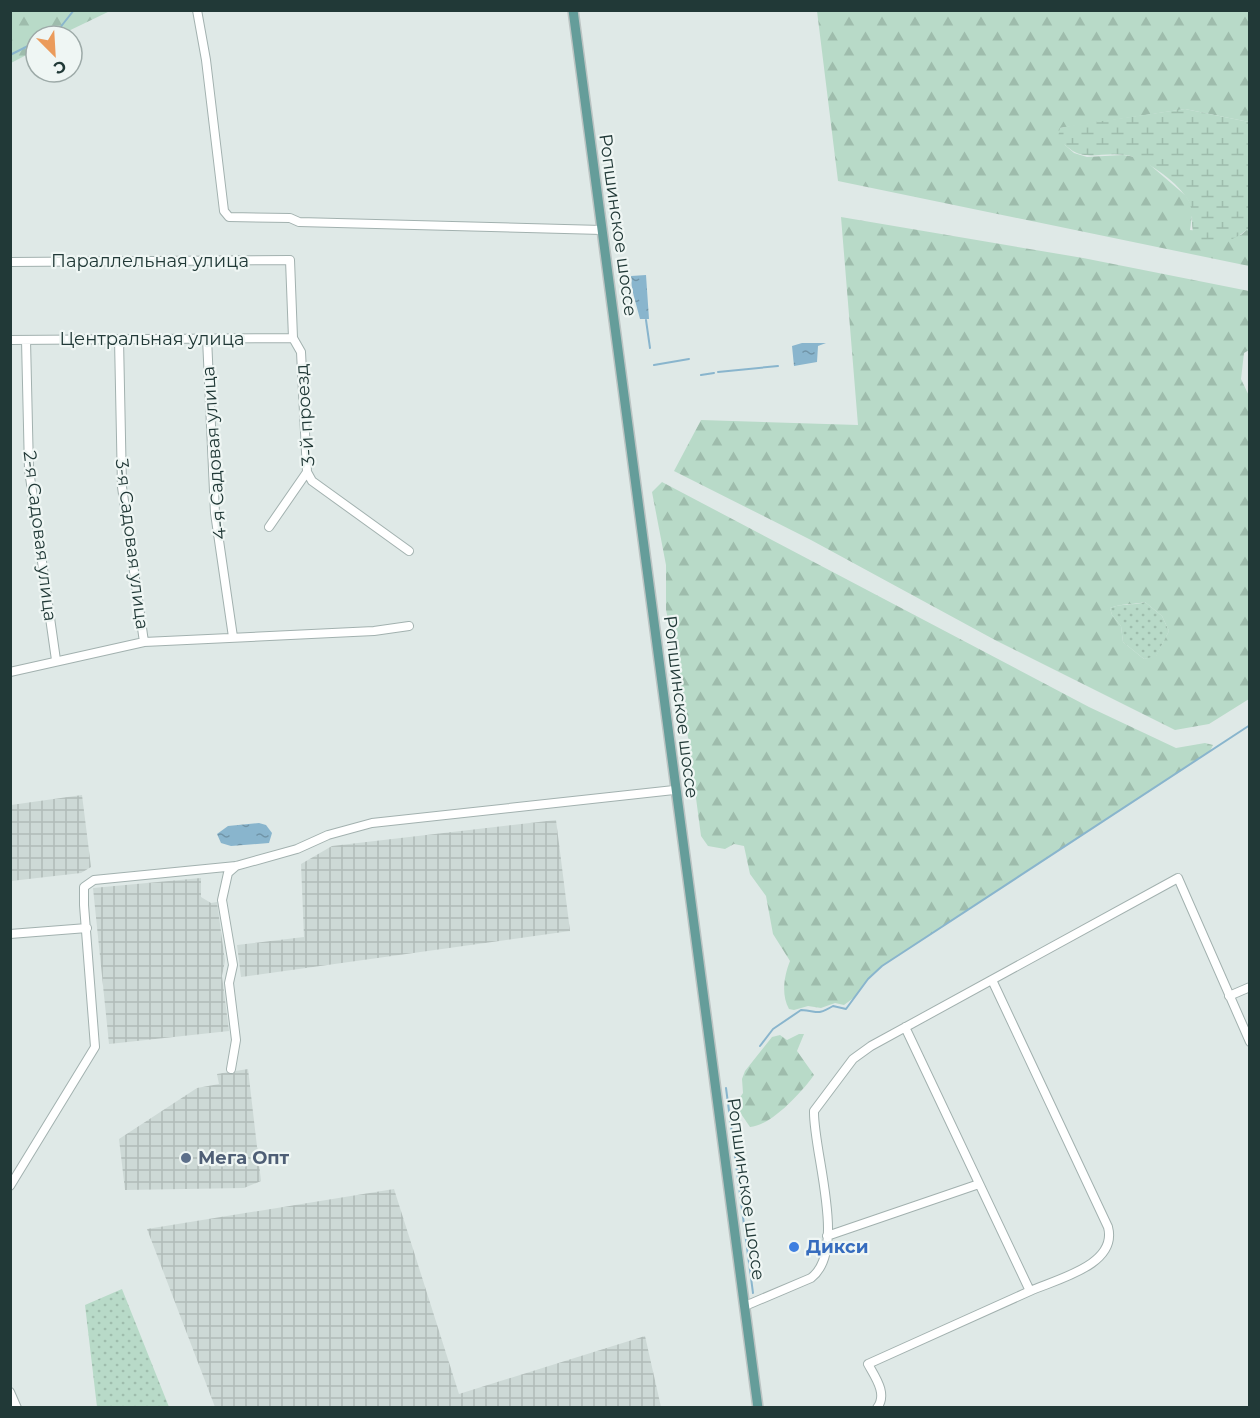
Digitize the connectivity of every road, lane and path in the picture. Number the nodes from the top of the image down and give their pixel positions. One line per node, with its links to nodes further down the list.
1 (197, 10): 3 (street)
2 (573, 10): 3 (main road, Ропшинское шоссе)
3 (602, 230): 19 (main road, Ропшинское шоссе)
4 (290, 260): 5 (street, Параллельная улица); 7 (street, 3-й проезд)
5 (10, 262)
6 (207, 338): 7 (street, Центральная улица); 8 (street, Центральная улица); 15 (street, 4-я Садовая улица)
7 (293, 338): 11 (street, 3-й проезд)
8 (119, 339): 10 (street, Центральная улица); 16 (street, 3-я Садовая улица)
9 (10, 340): 10 (street, Центральная улица)
10 (26, 340): 17 (street, 2-я Садовая улица)
11 (307, 472): 12 (street); 13 (street, 3-й проезд)
12 (269, 527)
13 (410, 551)
14 (409, 626): 15 (street)
15 (233, 637): 16 (street)
16 (144, 642): 17 (street)
17 (56, 660): 18 (street)
18 (10, 672)
19 (674, 790): 20 (street); 33 (main road, Ропшинское шоссе)
20 (236, 866): 21 (street); 28 (street)
21 (87, 928): 22 (street); 30 (street)
22 (10, 934)
23 (992, 980): 25 (street); 26 (street); 32 (street)
24 (1250, 987): 25 (street)
25 (1229, 996): 27 (street)
26 (905, 1027): 29 (street); 31 (street)
27 (1250, 1042)
28 (231, 1069)
29 (979, 1184): 31 (street); 32 (street)
30 (10, 1186)
31 (827, 1236): 33 (street)
32 (1030, 1290): 37 (street)
33 (745, 1306): 36 (main road, Ропшинское шоссе)
34 (10, 1392): 35 (street)
35 (17, 1407)
36 (758, 1407)
37 (877, 1407)

